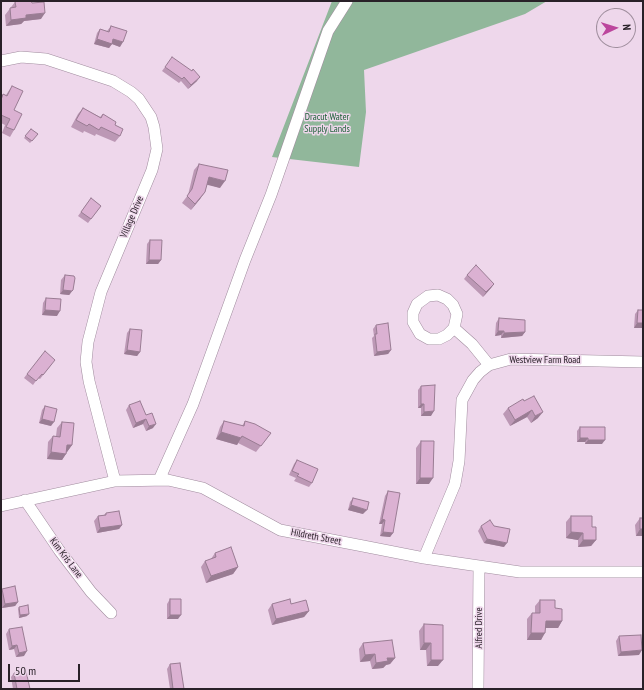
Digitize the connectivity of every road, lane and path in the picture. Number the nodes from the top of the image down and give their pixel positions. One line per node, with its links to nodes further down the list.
1 (347, 1): 6 (street)
2 (1, 60): 7 (street, Village Drive)
3 (454, 328): 3 (street); 5 (street)
4 (643, 362): 5 (street, Westview Farm Road)
5 (489, 365): 10 (street, Westview Farm Road)
6 (159, 480): 7 (street, Hildreth Street); 10 (street, Hildreth Street)
7 (115, 481): 8 (street, Hildreth Street)
8 (25, 500): 9 (street, Hildreth Street); 13 (street, Kim Kris Lane)
9 (1, 506)
10 (424, 558): 11 (street, Hildreth Street)
11 (479, 566): 12 (street, Hildreth Street); 14 (street, Alfred Drive)
12 (643, 572)
13 (111, 613)
14 (478, 689)

